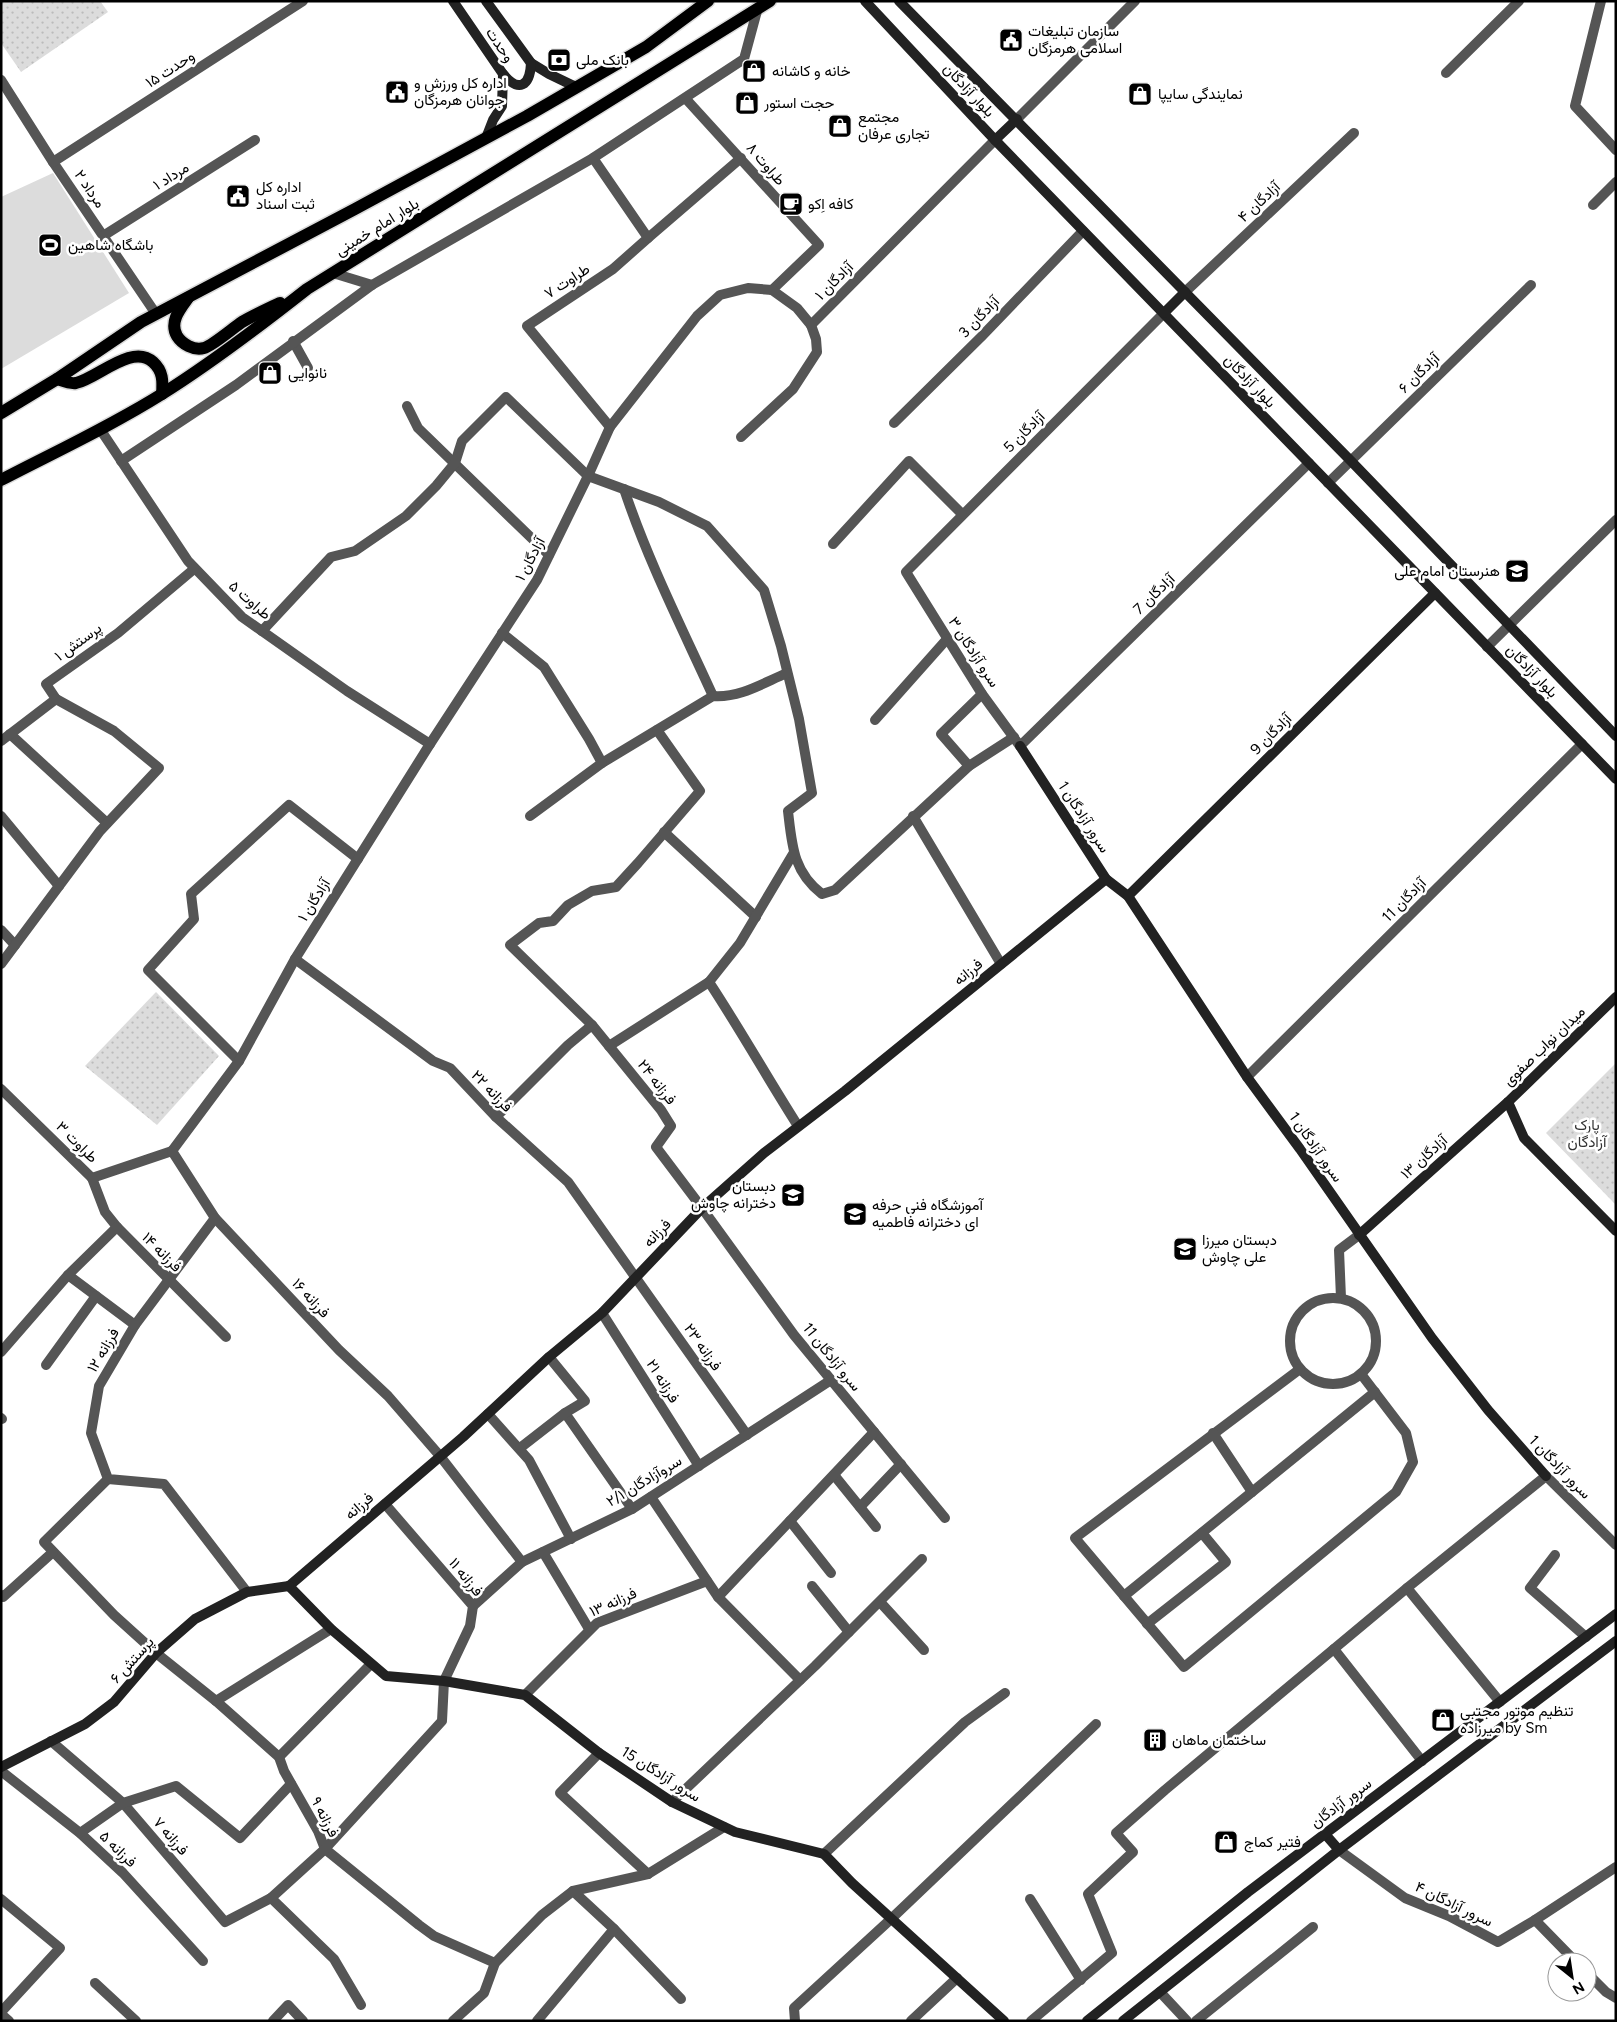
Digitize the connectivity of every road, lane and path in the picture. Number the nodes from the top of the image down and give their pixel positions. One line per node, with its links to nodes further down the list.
1 (303, 1): 26 (street, وحدت ۱۵)
2 (453, 1): 14 (street, وحدت)
3 (486, 1): 12 (street, وحدت)
4 (708, 1): 16 (main road, بلوار امام خمینی)
5 (770, 1): 11 (main road, بلوار امام خمینی)
6 (866, 1): 22 (street, بلوار آزادگان)
7 (899, 1): 18 (street, بلوار آزادگان)
8 (1136, 1): 18 (street)
9 (1519, 1): 13 (street)
10 (1601, 1): 23 (street)
11 (757, 11): 17 (street); 32 (main road, بلوار امام خمینی)
12 (531, 63): 14 (street); 16 (street, وحدت)
13 (1446, 73)
14 (503, 74): 20 (street, وحدت)
15 (1, 80): 26 (street, مرداد ۲)
16 (576, 87): 20 (main road, بلوار امام خمینی)
17 (686, 99): 24 (street); 25 (street, طراوت ۸)
18 (1017, 119): 22 (street); 37 (street, بلوار آزادگان)
19 (1354, 133): 37 (street, آزادگان ۴)
20 (486, 138): 38 (main road, بلوار امام خمینی)
21 (255, 140): 30 (street, مرداد ۱)
22 (995, 140): 29 (street, بلوار آزادگان); 41 (street, آزادگان ۱)
23 (1616, 150)
24 (594, 158): 31 (street); 34 (street)
25 (741, 158): 31 (street); 36 (street, طراوت ۸)
26 (53, 162): 30 (street, مرداد ۲)
27 (1616, 182): 28 (street)
28 (1593, 206)
29 (1083, 231): 39 (street, بلوار آزادگان); 48 (street, آزادگان 3)
30 (103, 236): 40 (street, مرداد ۲)
31 (648, 238): 49 (street, طراوت ۷)
32 (333, 274): 34 (street); 35 (main road, بلوار امام خمینی)
33 (1531, 284): 53 (street, آزادگان ۶)
34 (372, 285): 42 (street)
35 (307, 289): 38 (main road); 45 (main road, بلوار امام خمینی)
36 (772, 290): 41 (street, آزادگان ۱); 49 (street, آزادگان ۱)
37 (1185, 292): 39 (street); 53 (street, بلوار آزادگان)
38 (190, 296): 40 (main road, بلوار امام خمینی)
39 (1164, 313): 55 (street, بلوار آزادگان); 60 (street, آزادگان 5)
40 (156, 314): 44 (main road, بلوار امام خمینی)
41 (811, 325): 51 (street)
42 (294, 341): 43 (street); 52 (street)
43 (308, 368)
44 (57, 379): 45 (main road); 47 (main road, بلوار امام خمینی)
45 (162, 394): 50 (main road, بلوار امام خمینی)
46 (407, 406): 54 (street)
47 (1, 413)
48 (894, 423)
49 (610, 427): 56 (street, آزادگان ۱)
50 (100, 429): 52 (street, طراوت ۵); 57 (main road, بلوار امام خمینی)
51 (741, 437)
52 (121, 461): 64 (street, طراوت ۵)
53 (1351, 461): 58 (street, آزادگان ۶); 67 (street, بلوار آزادگان)
54 (455, 463): 56 (street); 63 (street); 68 (street)
55 (1309, 463): 58 (street, بلوار آزادگان); 84 (street, آزادگان 7)
56 (588, 476): 59 (street); 63 (street, آزادگان ۱)
57 (1, 480)
58 (1328, 483): 66 (street, بلوار آزادگان)
59 (624, 489): 72 (street); 74 (street)
60 (962, 514): 62 (street); 65 (street, آزادگان 5)
61 (1616, 520): 67 (street)
62 (833, 544)
63 (549, 555): 69 (street, آزادگان ۱)
64 (194, 569): 68 (street, طراوت ۵); 75 (street, پرستش ۱)
65 (906, 572): 70 (street, سرو آزادگان ۳)
66 (1435, 593): 71 (street, بلوار آزادگان); 97 (street, آزادگان 9)
67 (1508, 626): 71 (street); 79 (street, بلوار آزادگان)
68 (262, 631): 82 (street, طراوت ۵)
69 (502, 633): 82 (street, آزادگان ۱); 85 (street)
70 (947, 639): 73 (street, سرو آزادگان ۳); 76 (street)
71 (1487, 647): 83 (street, بلوار آزادگان)
72 (787, 673): 74 (street); 93 (street)
73 (982, 694): 80 (street, سرو آزادگان ۳); 86 (street)
74 (714, 696): 77 (street)
75 (56, 699): 78 (street); 91 (street)
76 (875, 720)
77 (658, 730): 85 (street); 92 (street)
78 (10, 734): 81 (street); 91 (street)
79 (1616, 736)
80 (1014, 737): 84 (street, سرو آزادگان ۳); 86 (street)
81 (1, 741)
82 (430, 744): 94 (street, آزادگان ۱)
83 (1582, 744): 87 (street, بلوار آزادگان); 109 (street, آزادگان 11)
84 (1020, 746): 95 (street, سرور آزادگان 1)
85 (602, 763): 89 (street)
86 (969, 766): 90 (street)
87 (1616, 779)
88 (1, 816): 96 (street)
89 (530, 816)
90 (914, 816): 93 (street); 103 (street)
91 (107, 823): 96 (street)
92 (664, 832): 98 (street); 106 (street, فرزانه ۲۴)
93 (793, 854): 98 (street)
94 (358, 859): 101 (street, آزادگان ۱); 108 (street)
95 (1106, 879): 97 (street, سرور آزادگان 1); 103 (street, فرزانه)
96 (60, 886): 100 (street)
97 (1128, 896): 109 (street, سرور آزادگان 1)
98 (756, 917): 104 (street)
99 (1, 930): 100 (street)
100 (15, 945): 102 (street)
101 (295, 959): 108 (street, آزادگان ۱); 112 (street, فرزانه ۲۲)
102 (1, 964)
103 (1002, 964): 113 (street, فرزانه)
104 (709, 982): 107 (street); 113 (street)
105 (1616, 997): 111 (street, میدان نواب صفوی)
106 (592, 1025): 107 (street, فرزانه ۲۴); 112 (street)
107 (609, 1046): 116 (street, فرزانه ۲۴)
108 (239, 1061): 114 (street, آزادگان ۱)
109 (1247, 1077): 120 (street, سرور آزادگان 1)
110 (1, 1089): 115 (street, طراوت ۳)
111 (1508, 1102): 119 (street, میدان نواب صفوی); 120 (street, آزادگان ۱۳)
112 (496, 1117): 122 (street, فرزانه ۲۲)
113 (798, 1126): 116 (street, فرزانه)
114 (172, 1151): 115 (street, طراوت ۳); 117 (street, فرزانه ۱۶)
115 (92, 1178): 118 (street, فرزانه ۱۴)
116 (702, 1208): 122 (street, فرزانه); 134 (street, سرو آزادگان 11)
117 (216, 1218): 123 (street, فرزانه ۱۲); 142 (street, فرزانه ۱۶)
118 (117, 1227): 121 (street); 123 (street, فرزانه ۱۴)
119 (1616, 1231)
120 (1360, 1235): 125 (street); 146 (street, سرور آزادگان 1)
121 (68, 1276): 124 (street); 129 (street)
122 (636, 1277): 126 (street, فرزانه); 140 (street, فرزانه ۲۳)
123 (169, 1280): 127 (street, فرزانه ۱۲); 128 (street, فرزانه ۱۴)
124 (96, 1296): 127 (street); 131 (street)
125 (1341, 1298): 132 (street); 133 (street)
126 (602, 1313): 130 (street, فرزانه); 144 (street, فرزانه ۲۱)
127 (135, 1325): 147 (street, فرزانه ۱۲)
128 (226, 1337)
129 (1, 1352)
130 (549, 1357): 136 (street); 137 (street, فرزانه)
131 (46, 1365)
132 (1300, 1369): 133 (street); 139 (street)
133 (1362, 1374): 135 (street)
134 (831, 1380): 138 (street, سرو آزادگان 11); 140 (street, ۲/۱ سروآزادگان)
135 (1375, 1392): 148 (street); 176 (street)
136 (565, 1413): 141 (street); 152 (street)
137 (488, 1414): 141 (street); 142 (street, فرزانه)
138 (874, 1432): 143 (street, سرو آزادگان 11); 145 (street)
139 (1213, 1433): 148 (street); 171 (street)
140 (746, 1434): 144 (street, ۲/۱ سروآزادگان)
141 (520, 1448): 157 (street)
142 (440, 1456): 150 (street, فرزانه); 163 (street, فرزانه ۱۶)
143 (901, 1464): 151 (street); 153 (street, سرو آزادگان 11)
144 (699, 1466): 149 (street, ۲/۱ سروآزادگان)
145 (834, 1475): 151 (street); 154 (street)
146 (1546, 1476): 158 (street, سرور آزادگان 1); 168 (street)
147 (108, 1479): 159 (street, فرزانه ۹); 169 (street)
148 (1252, 1492): 156 (street)
149 (651, 1497): 152 (street, ۲/۱ سروآزادگان); 165 (street)
150 (385, 1504): 166 (street, فرزانه); 174 (street, فرزانه ۱۱)
151 (860, 1507): 155 (street)
152 (632, 1509): 157 (street, ۲/۱ سروآزادگان)
153 (945, 1518)
154 (790, 1521): 164 (street); 172 (street)
155 (876, 1526)
156 (1202, 1533): 171 (street); 176 (street)
157 (571, 1539): 160 (street, ۲/۱ سروآزادگان)
158 (1616, 1545)
159 (53, 1552): 170 (street); 184 (street, فرزانه ۹)
160 (543, 1552): 163 (street, ۲/۱ سروآزادگان); 178 (street)
161 (1555, 1555): 180 (street)
162 (922, 1559): 173 (street)
163 (522, 1562): 174 (street, ۲/۱ سروآزادگان)
164 (831, 1573)
165 (707, 1581): 172 (street); 178 (street, فرزانه ۱۳)
166 (289, 1586): 169 (street, پرستش ۶); 177 (street, سرور آزادگان 15)
167 (812, 1586): 179 (street)
168 (1406, 1588): 182 (street); 191 (street)
169 (247, 1592): 184 (street, پرستش ۶)
170 (1, 1595)
171 (1124, 1596): 176 (street)
172 (718, 1597): 186 (street)
173 (880, 1602): 179 (street); 183 (street)
174 (473, 1606): 187 (street, فرزانه ۱۱)
175 (1616, 1614): 180 (street, سرور آزادگان)
176 (1147, 1624)
177 (331, 1629): 185 (street, سرور آزادگان 15); 190 (street)
178 (589, 1630): 189 (street, فرزانه ۱۳)
179 (849, 1632): 186 (street)
180 (1586, 1637): 191 (street, سرور آزادگان)
181 (1616, 1641): 206 (street)
182 (1334, 1649): 196 (street); 222 (street)
183 (924, 1650)
184 (156, 1653): 190 (street, فرزانه ۹); 193 (street, پرستش ۶)
185 (370, 1665): 187 (street, سرور آزادگان 15); 195 (street)
186 (800, 1680): 200 (street)
187 (444, 1681): 189 (street, سرور آزادگان 15); 205 (street)
188 (1005, 1693): 207 (street)
189 (525, 1695): 194 (street, سرور آزادگان 15)
190 (216, 1701): 195 (street, فرزانه ۹)
191 (1500, 1702): 196 (street, سرور آزادگان)
192 (1096, 1724): 214 (street)
193 (51, 1741): 197 (street, پرستش ۶); 201 (street, فرزانه ۷)
194 (600, 1753): 200 (street, سرور آزادگان 15); 209 (street)
195 (279, 1757): 199 (street, فرزانه ۹)
196 (1422, 1761): 204 (street, سرور آزادگان)
197 (1, 1767)
198 (1, 1771): 203 (street, فرزانه ۵)
199 (291, 1784): 201 (street); 205 (street, فرزانه ۹)
200 (672, 1802): 202 (street, سرور آزادگان 15)
201 (123, 1803): 203 (street); 211 (street, فرزانه ۷)
202 (724, 1827): 207 (street, سرور آزادگان 15); 209 (street)
203 (80, 1833): 219 (street, فرزانه ۵)
204 (1325, 1834): 206 (street); 240 (street, سرور آزادگان)
205 (325, 1849): 211 (street); 220 (street, فرزانه ۹)
206 (1339, 1850): 215 (street, سرور آزادگان ۴); 225 (street)
207 (824, 1854): 214 (street)
208 (1616, 1867): 215 (street)
209 (648, 1874): 210 (street)
210 (573, 1891): 217 (street); 220 (street)
211 (271, 1898): 228 (street)
212 (1, 1899): 229 (street)
213 (1030, 1899): 222 (street)
214 (891, 1919): 221 (street); 236 (street)
215 (1535, 1920): 218 (street)
216 (1313, 1927): 243 (street)
217 (614, 1929): 227 (street); 235 (street)
218 (1566, 1952)
219 (203, 1961)
220 (495, 1963): 234 (street)
221 (957, 1978): 237 (street); 238 (street)
222 (1081, 1980): 239 (street)
223 (95, 1983): 231 (street)
224 (1597, 1983): 226 (street)
225 (1160, 1992): 241 (street); 242 (street)
226 (1616, 1998)
227 (681, 1999)
228 (361, 2005)
229 (1, 2013): 230 (street)
230 (9, 2021)
231 (136, 2021)
232 (273, 2021): 233 (street)
233 (303, 2021)
234 (453, 2021)
235 (538, 2021)
236 (795, 2021)
237 (911, 2021)
238 (1004, 2021)
239 (1031, 2021)
240 (1087, 2021)
241 (1123, 2021)
242 (1187, 2021)
243 (1196, 2021)

